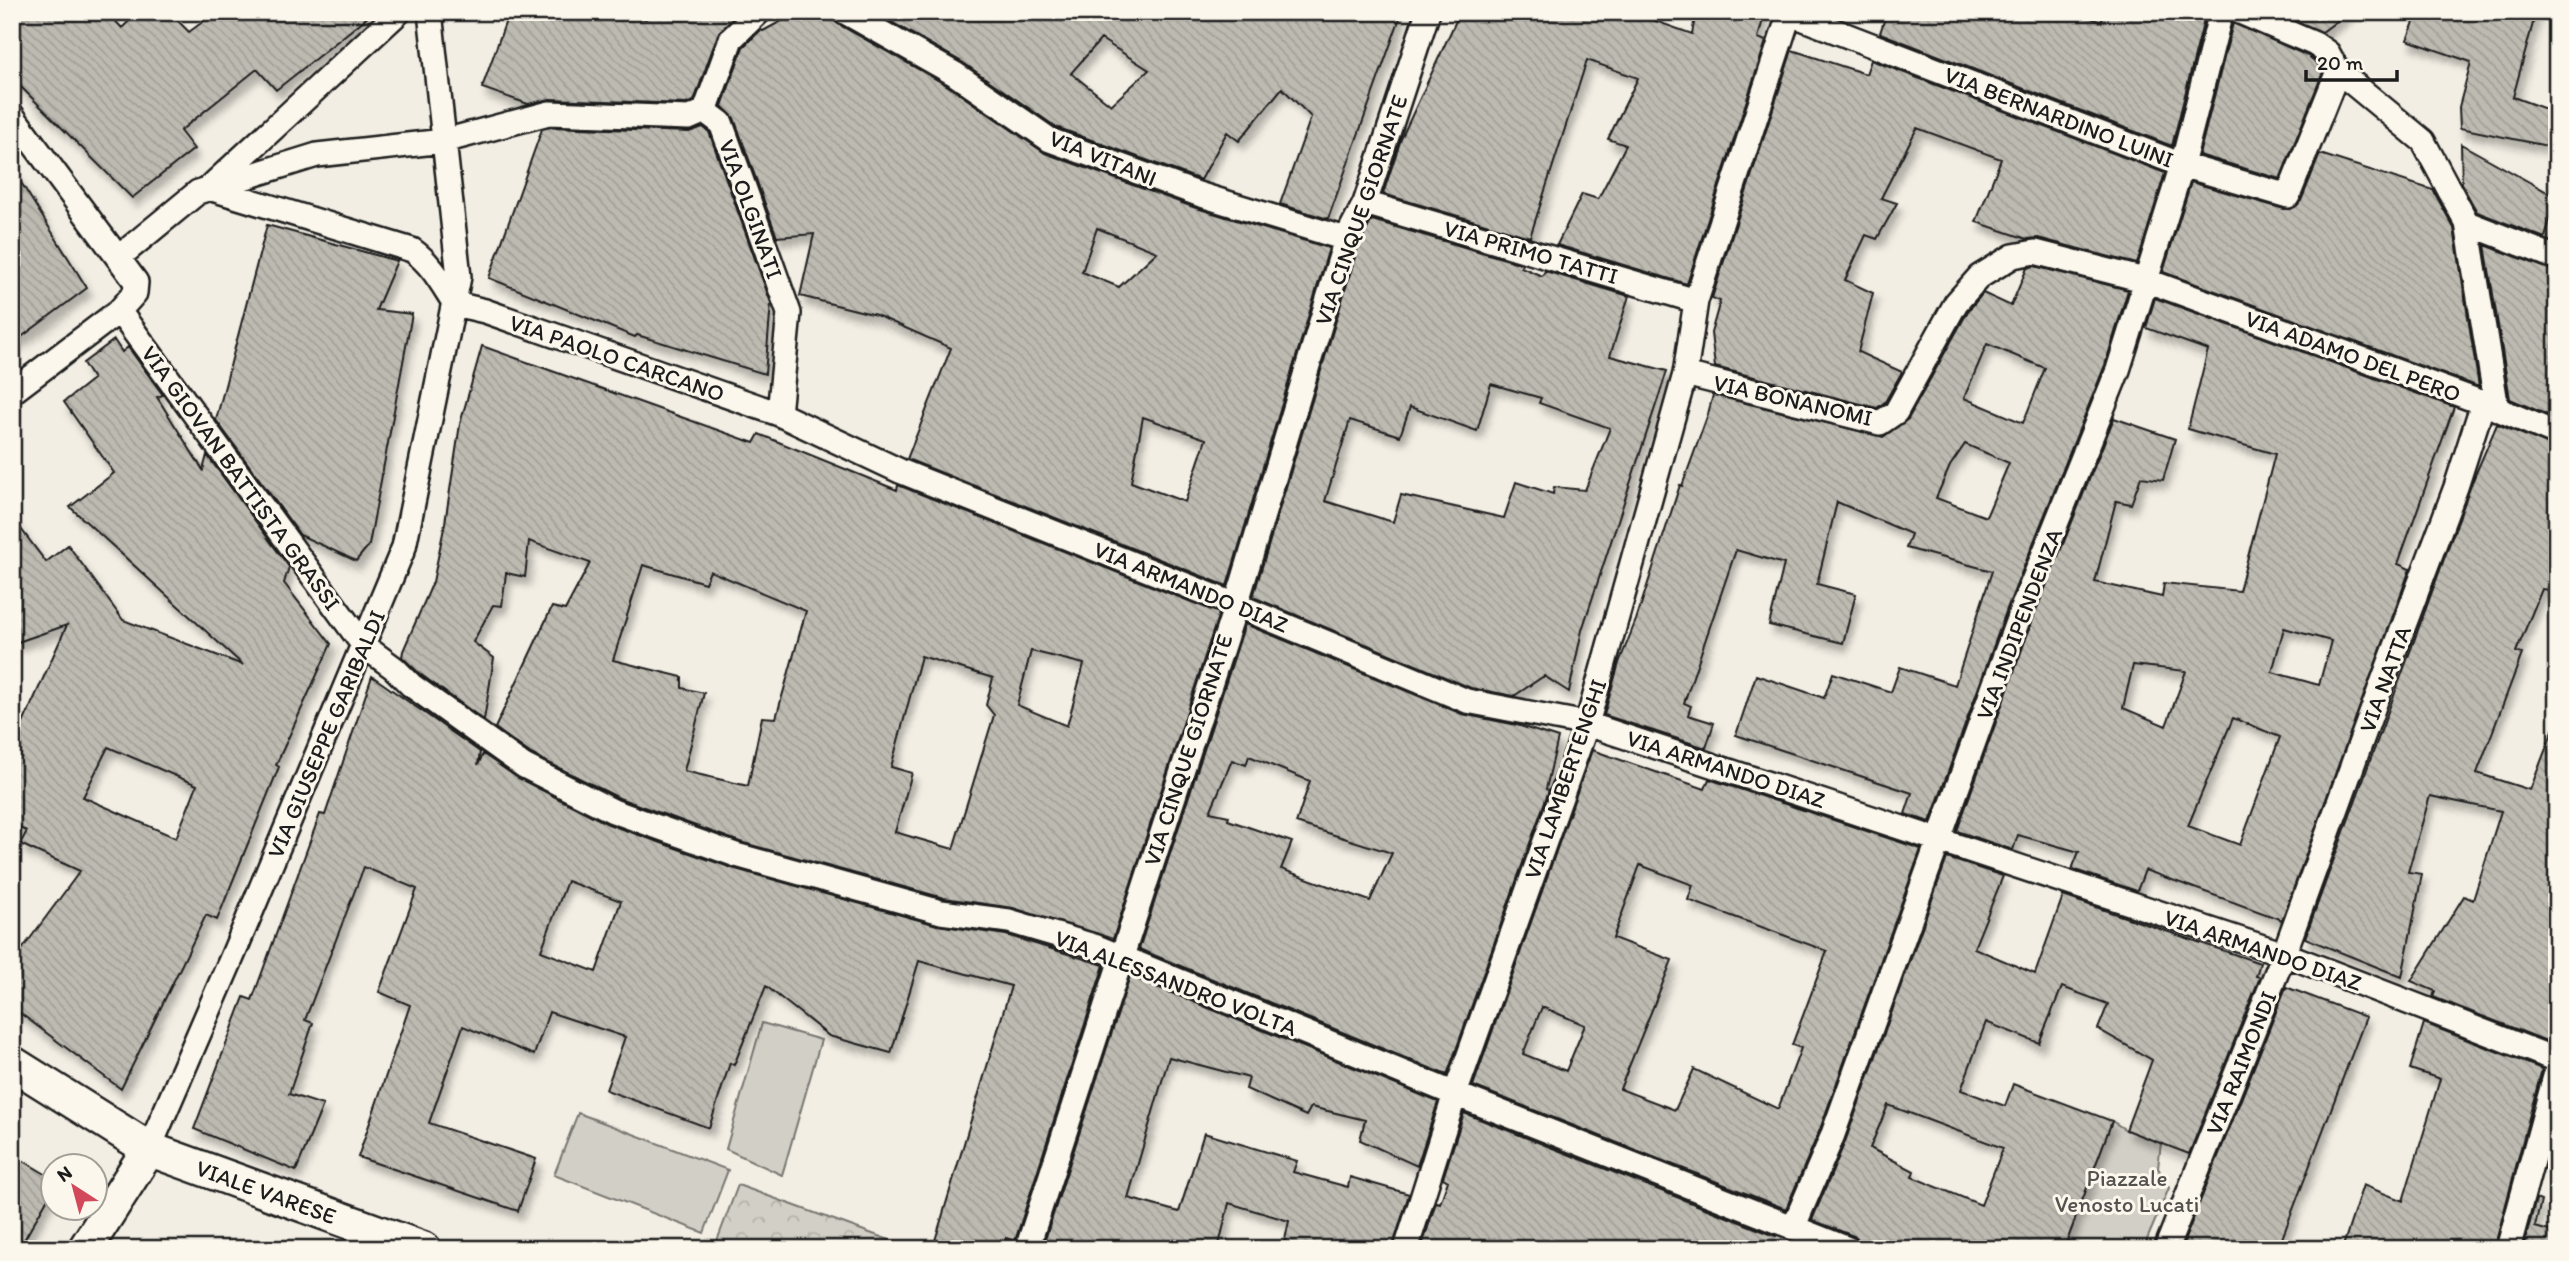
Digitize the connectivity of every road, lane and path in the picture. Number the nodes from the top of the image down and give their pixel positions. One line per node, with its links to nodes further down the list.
1 (398, 12): 14 (street)
2 (430, 12): 12 (street, VIA GIUSEPPE GARIBALDI)
3 (759, 12): 10 (street)
4 (845, 12): 17 (street, VIA VITANI)
5 (1428, 12): 15 (street, VIA CINQUE GIORNATE)
6 (2221, 12): 13 (street, VIA INDIPENDENZA)
7 (2240, 12): 9 (street, VIA NATTA)
8 (1789, 13): 13 (street, VIA BERNARDINO LUINI); 21 (street, VIA LAMBERTENGHI)
9 (2338, 71): 13 (street, VIA BERNARDINO LUINI); 16 (street, VIA NATTA)
10 (705, 111): 12 (street); 27 (street, VIA OLGINATI)
11 (12, 115): 18 (street)
12 (444, 141): 14 (street); 22 (street, VIA GIUSEPPE GARIBALDI)
13 (2182, 165): 20 (street, VIA INDIPENDENZA)
14 (209, 188): 18 (street); 22 (street)
15 (1365, 203): 17 (street, VIA CINQUE GIORNATE); 21 (street, VIA PRIMO TATTI)
16 (2467, 223): 19 (street); 26 (street, VIA NATTA)
17 (1346, 239): 30 (street, VIA CINQUE GIORNATE)
18 (119, 257): 23 (street)
19 (2557, 258)
20 (2148, 281): 24 (street, VIA BONANOMI); 26 (street, VIA ADAMO DEL PERO); 33 (street, VIA INDIPENDENZA)
21 (1696, 301): 24 (street, VIA LAMBERTENGHI)
22 (455, 304): 27 (street, VIA PAOLO CARCANO); 31 (street, VIA GIUSEPPE GARIBALDI)
23 (119, 311): 25 (street); 31 (street, VIA GIOVAN BATTISTA GRASSI)
24 (1685, 374): 32 (street, VIA LAMBERTENGHI)
25 (12, 392)
26 (2490, 406): 28 (street, VIA ADAMO DEL PERO); 34 (street, VIA NATTA)
27 (779, 414): 29 (street, VIA PAOLO CARCANO)
28 (2557, 434)
29 (900, 471): 30 (street, VIA ARMANDO DIAZ)
30 (1236, 605): 32 (street, VIA ARMANDO DIAZ); 35 (street, VIA CINQUE GIORNATE)
31 (363, 646): 35 (street, VIA ALESSANDRO VOLTA); 40 (street, VIA GIUSEPPE GARIBALDI)
32 (1587, 724): 33 (street, VIA ARMANDO DIAZ); 39 (street, VIA LAMBERTENGHI)
33 (1940, 840): 34 (street, VIA ARMANDO DIAZ); 41 (street, VIA INDIPENDENZA)
34 (2284, 954): 36 (street, VIA ARMANDO DIAZ); 47 (street, VIA RAIMONDI)
35 (1121, 958): 39 (street, VIA ALESSANDRO VOLTA); 44 (street, VIA CINQUE GIORNATE)
36 (2557, 1060)
37 (12, 1062): 40 (street, VIALE VARESE)
38 (2557, 1069): 48 (street)
39 (1455, 1094): 41 (street, VIA ALESSANDRO VOLTA); 45 (street, VIA LAMBERTENGHI)
40 (149, 1149): 42 (street); 43 (street, VIALE VARESE)
41 (1793, 1228): 46 (street, VIA ALESSANDRO VOLTA)
42 (85, 1249)
43 (422, 1249)
44 (1027, 1249)
45 (1406, 1249)
46 (1848, 1249)
47 (2166, 1249)
48 (2508, 1249)

